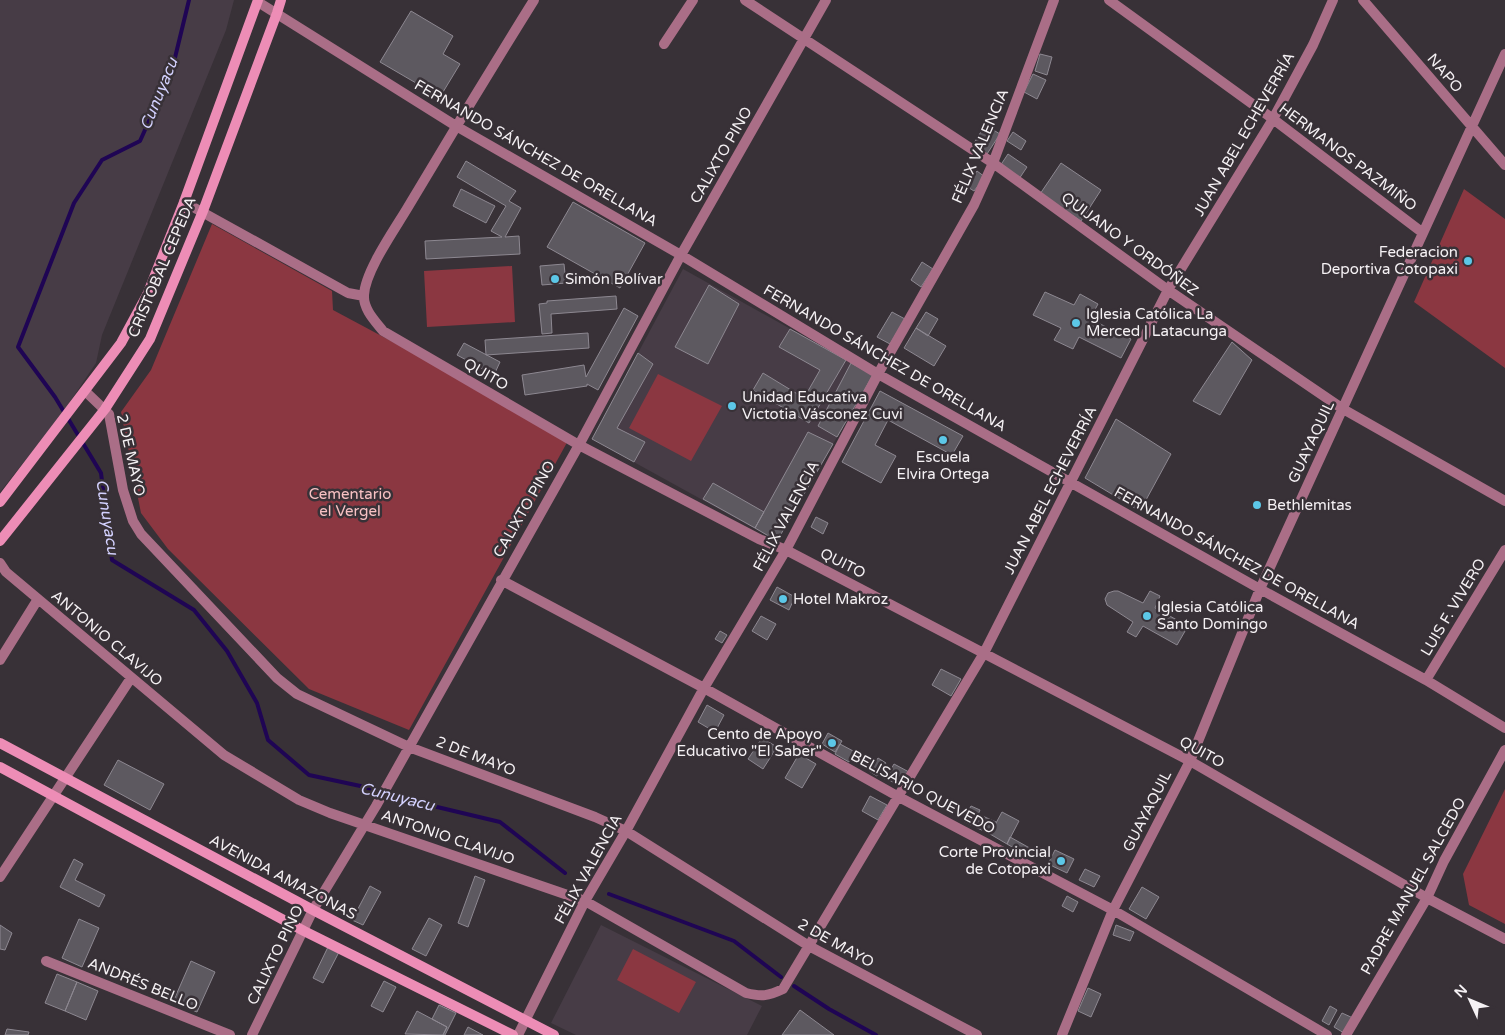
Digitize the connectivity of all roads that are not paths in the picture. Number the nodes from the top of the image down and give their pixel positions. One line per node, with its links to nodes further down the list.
1 (281, 0): 11 (main road, CRISTOBAL CEPEDA)
2 (534, 0): 16 (street)
3 (693, 0): 13 (street)
4 (745, 0): 12 (street, QUIJANO Y ORDÓÑEZ)
5 (826, 0): 12 (street, CALIXTO PINO)
6 (1054, 0): 18 (street, FÉLIX VALENCIA)
7 (1108, 0): 15 (street, HERMANOS PAZMIÑO)
8 (1333, 0): 15 (street, JUAN ABEL ECHEVERRÍA)
9 (1363, 0): 17 (street, NAPO)
10 (258, 1): 11 (street, FERNANDO SÁNCHEZ DE ORELLANA); 20 (main road, CRISTOBAL CEPEDA)
11 (277, 13): 16 (street, FERNANDO SÁNCHEZ DE ORELLANA); 21 (main road, CRISTOBAL CEPEDA)
12 (804, 40): 18 (street, QUIJANO Y ORDÓÑEZ); 23 (street, CALIXTO PINO)
13 (664, 44)
14 (1505, 54): 17 (street, GUAYAQUIL)
15 (1273, 119): 22 (street, HERMANOS PAZMIÑO); 24 (street, JUAN ABEL ECHEVERRÍA)
16 (456, 126): 23 (street, FERNANDO SÁNCHEZ DE ORELLANA); 25 (street)
17 (1471, 127): 19 (street, NAPO); 22 (street, GUAYAQUIL)
18 (993, 163): 24 (street, QUIJANO Y ORDÓÑEZ); 26 (street, FÉLIX VALENCIA)
19 (1505, 165)
20 (184, 202): 21 (street); 27 (main road, CRISTOBAL CEPEDA)
21 (203, 211): 25 (street); 29 (main road, CRISTOBAL CEPEDA)
22 (1423, 233): 28 (street, GUAYAQUIL)
23 (681, 255): 26 (street, FERNANDO SÁNCHEZ DE ORELLANA); 30 (street, CALIXTO PINO)
24 (1168, 290): 28 (street, QUIJANO Y ORDÓÑEZ); 31 (street, JUAN ABEL ECHEVERRÍA)
25 (364, 296): 30 (street, QUITO)
26 (878, 374): 31 (street, FERNANDO SÁNCHEZ DE ORELLANA); 35 (street, FÉLIX VALENCIA)
27 (85, 391): 29 (street, 2 DE MAYO); 33 (main road, CRISTOBAL CEPEDA)
28 (1343, 408): 32 (street, QUIJANO Y ORDÓÑEZ); 40 (street, GUAYAQUIL)
29 (105, 409): 34 (main road, CRISTOBAL CEPEDA); 49 (street, 2 DE MAYO)
30 (579, 445): 35 (street, QUITO); 39 (street, CALIXTO PINO)
31 (1071, 482): 40 (street, FERNANDO SÁNCHEZ DE ORELLANA); 42 (street, JUAN ABEL ECHEVERRÍA)
32 (1505, 501)
33 (0, 502)
34 (0, 541)
35 (786, 550): 42 (street, QUITO); 46 (street, FÉLIX VALENCIA)
36 (1505, 550): 45 (street, LUIS F. VIVERO)
37 (0, 563): 38 (street, ANTONIO CLAVIJO)
38 (3, 572): 41 (street, ANTONIO CLAVIJO)
39 (502, 580): 46 (street, BELISARIO QUEVEDO); 49 (street, CALIXTO PINO)
40 (1260, 589): 45 (street, FERNANDO SÁNCHEZ DE ORELLANA); 51 (street, GUAYAQUIL)
41 (38, 599): 43 (street); 44 (street, ANTONIO CLAVIJO)
42 (984, 653): 51 (street, QUITO); 55 (street, JUAN ABEL ECHEVERRÍA)
43 (0, 660)
44 (131, 678): 53 (street); 56 (street, ANTONIO CLAVIJO)
45 (1426, 680): 47 (street, FERNANDO SÁNCHEZ DE ORELLANA)
46 (704, 688): 55 (street, BELISARIO QUEVEDO); 57 (street, FÉLIX VALENCIA)
47 (1505, 728)
48 (0, 743): 53 (main road, AVENIDA AMAZONAS)
49 (408, 746): 56 (street, CALIXTO PINO); 57 (street, 2 DE MAYO)
50 (1505, 750): 59 (street, PADRE MANUEL SALCEDO)
51 (1190, 761): 59 (street, QUITO); 62 (street, GUAYAQUIL)
52 (0, 767): 54 (main road)
53 (64, 778): 54 (street); 61 (main road, AVENIDA AMAZONAS)
54 (53, 796): 58 (street); 63 (main road)
55 (899, 797): 62 (street, BELISARIO QUEVEDO); 65 (street, JUAN ABEL ECHEVERRÍA)
56 (364, 824): 60 (street, ANTONIO CLAVIJO); 61 (street, CALIXTO PINO)
57 (626, 831): 60 (street, FÉLIX VALENCIA); 65 (street, 2 DE MAYO)
58 (0, 877)
59 (1427, 898): 64 (street, QUITO); 77 (street, PADRE MANUEL SALCEDO)
60 (584, 901): 67 (street, ANTONIO CLAVIJO); 68 (street, FÉLIX VALENCIA)
61 (313, 910): 63 (street, CALIXTO PINO); 68 (main road, AVENIDA AMAZONAS)
62 (1113, 910): 75 (street, GUAYAQUIL); 76 (street, BELISARIO QUEVEDO)
63 (304, 931): 70 (street, CALIXTO PINO); 71 (main road)
64 (1505, 939)
65 (809, 946): 67 (street, JUAN ABEL ECHEVERRÍA); 74 (street, 2 DE MAYO)
66 (46, 961): 69 (street, ANDRÉS BELLO)
67 (783, 989)
68 (525, 1021): 72 (street, FÉLIX VALENCIA); 73 (main road, AVENIDA AMAZONAS)
69 (230, 1035)
70 (252, 1035)
71 (513, 1035)
72 (518, 1035)
73 (554, 1035)
74 (977, 1035)
75 (1062, 1035)
76 (1327, 1035)
77 (1346, 1035)

